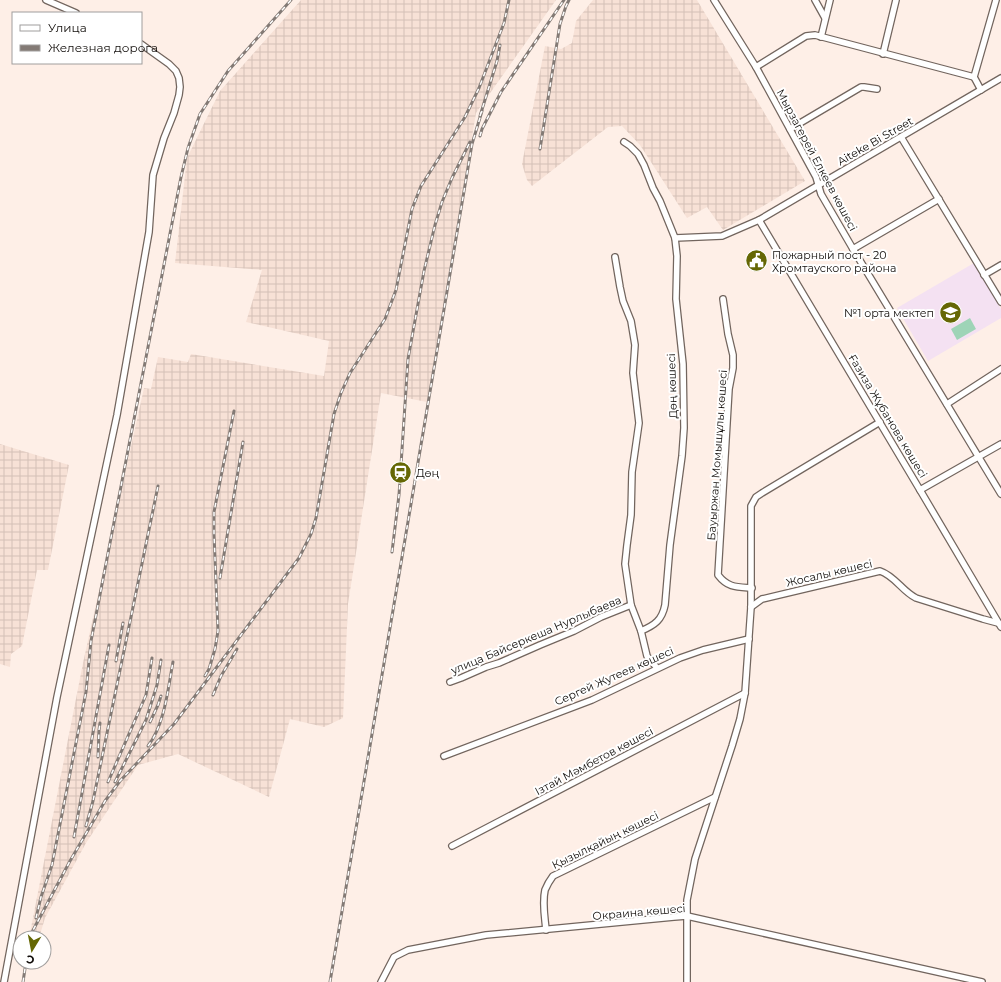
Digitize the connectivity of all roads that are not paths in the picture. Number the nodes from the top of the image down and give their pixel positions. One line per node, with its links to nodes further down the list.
1 (46, 0): 7 (street)
2 (714, 0): 12 (street, Мырзагерей Елкеев көшесі)
3 (815, 0): 8 (street)
4 (830, 0): 8 (street)
5 (896, 0): 11 (street)
6 (996, 0): 13 (street)
7 (74, 12)
8 (825, 18): 9 (street)
9 (821, 37): 11 (street); 12 (street)
10 (142, 45): 51 (street)
11 (883, 54): 13 (street)
12 (756, 67): 17 (street, Мырзагерей Елкеев көшесі)
13 (974, 77): 16 (street)
14 (1001, 78): 16 (street, Aiteke Bi Street)
15 (878, 89): 17 (street)
16 (981, 90): 18 (street, Aiteke Bi Street)
17 (790, 129): 20 (street, Мырзагерей Елкеев көшесі)
18 (901, 137): 20 (street, Aiteke Bi Street); 21 (street)
19 (624, 142): 23 (street, Дөң көшесі)
20 (818, 185): 22 (street, Aiteke Bi Street); 24 (street, Мырзагерей Елкеев көшесі)
21 (938, 199): 24 (street); 27 (street)
22 (759, 220): 23 (street, Aiteke Bi Street); 32 (street, Ғазиза Жұбанова көшесі)
23 (675, 238): 41 (street, Дөң көшесі)
24 (853, 249): 31 (street, Мырзагерей Елкеев көшесі)
25 (615, 258): 38 (street)
26 (1001, 265): 27 (street)
27 (984, 275): 29 (street)
28 (723, 299): 37 (street, Бауыржан Момышұлы көшесі)
29 (1001, 302)
30 (1001, 369): 31 (street)
31 (947, 404): 34 (street, Мырзагерей Елкеев көшесі)
32 (880, 422): 35 (street, Ғазиза Жұбанова көшесі); 37 (street)
33 (1001, 444): 34 (street)
34 (979, 457): 35 (street); 36 (street, Мырзагерей Елкеев көшесі)
35 (920, 490): 40 (street, Ғазиза Жұбанова көшесі)
36 (1001, 494)
37 (752, 588): 39 (street)
38 (631, 605): 41 (street); 44 (street, улица Байсеркеша Нурлыбаева)
39 (752, 608): 40 (street, Жосалы көшесі); 42 (street)
40 (1000, 624)
41 (641, 631): 43 (street)
42 (749, 639): 43 (street, Сергей Жутеев көшесі); 45 (street)
43 (657, 668): 46 (street, Сергей Жутеев көшесі)
44 (450, 682)
45 (745, 693): 47 (street); 48 (street, Ізтай Мәмбетов көшесі)
46 (444, 756)
47 (715, 797): 49 (street); 50 (street, Қызылқайың көшесі)
48 (452, 846)
49 (688, 916): 50 (street, Окраина көшесі); 53 (street); 54 (street, Окраина көшесі)
50 (546, 930): 52 (street, Окраина көшесі)
51 (4, 982)
52 (381, 982)
53 (687, 982)
54 (982, 982)

